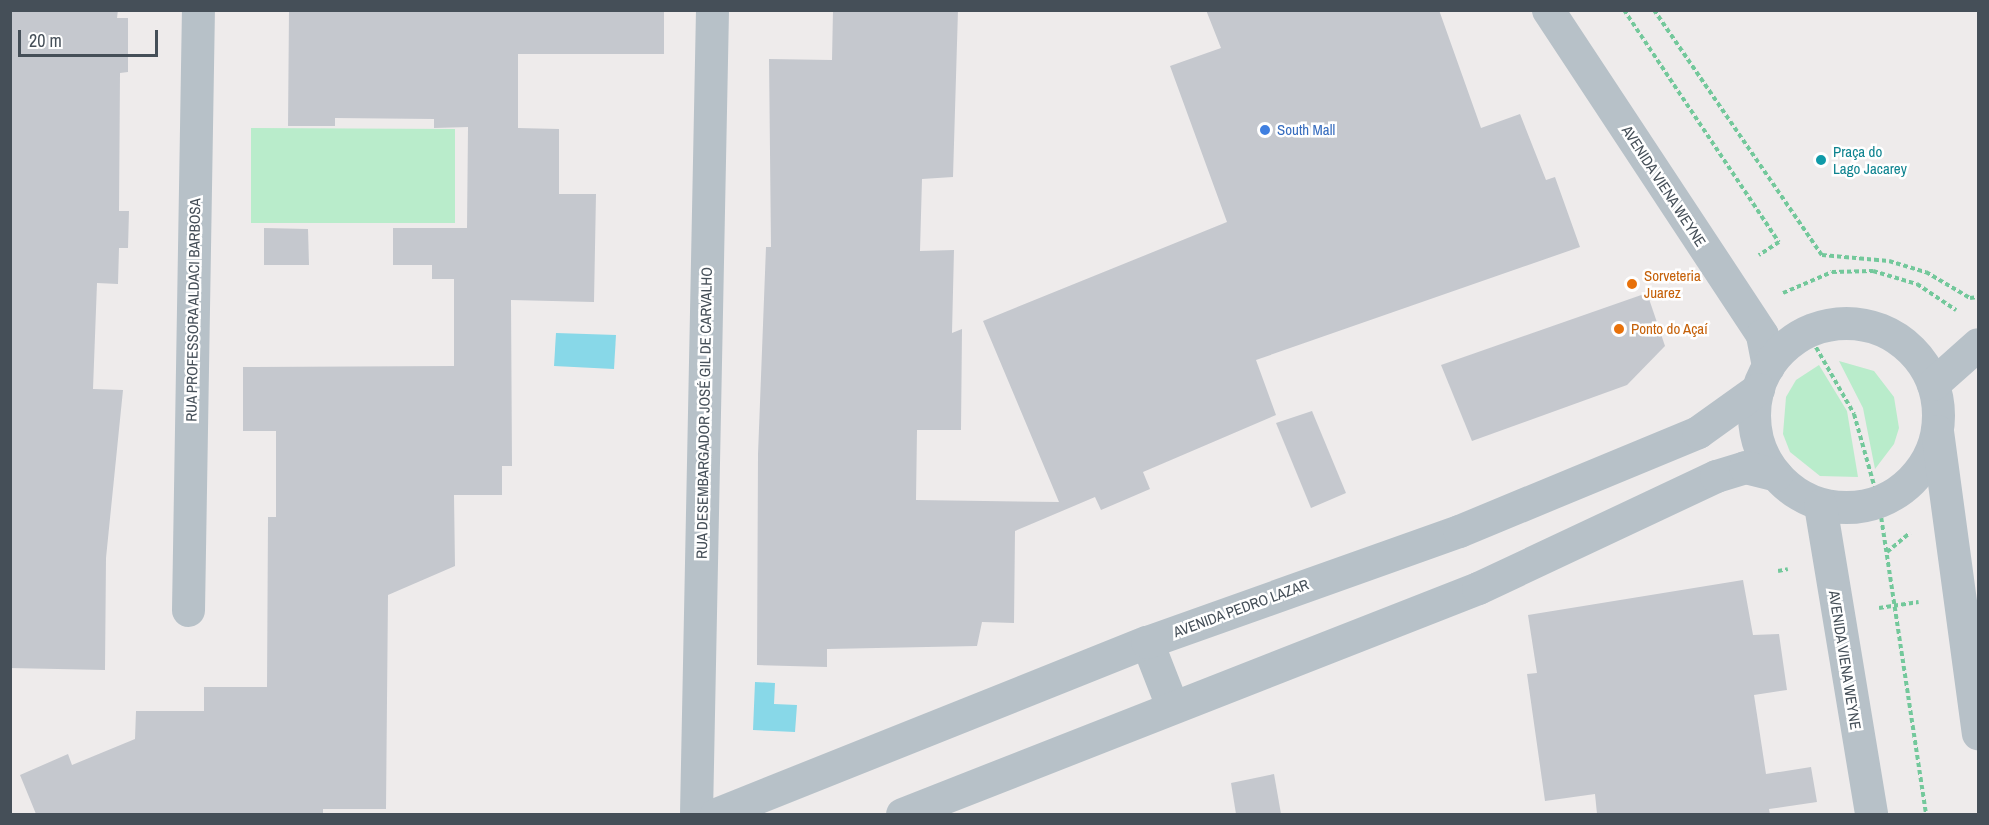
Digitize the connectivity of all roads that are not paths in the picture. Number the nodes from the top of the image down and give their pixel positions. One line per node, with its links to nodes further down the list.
1 (198, 10): 10 (street, RUA PROFESSORA ALDACI BARBOSA)
2 (711, 10): 14 (street, RUA DESEMBARGADOR JOSÉ GIL DE CARVALHO)
3 (1548, 10): 5 (street, AVENIDA VIENA WEYNE)
4 (1970, 333): 6 (street)
5 (1763, 378): 6 (street, AVENIDA PEDRO LAZAR); 8 (street, AVENIDA VIENA WEYNE); 11 (street, AVENIDA PEDRO LAZAR)
6 (1933, 384): 7 (street)
7 (1937, 431): 9 (street); 13 (street)
8 (1776, 475): 9 (street); 12 (street)
9 (1820, 505): 17 (street, AVENIDA VIENA WEYNE)
10 (188, 610)
11 (1147, 642): 12 (street); 15 (street, AVENIDA PEDRO LAZAR)
12 (1172, 706): 16 (street)
13 (1978, 733)
14 (696, 814)
15 (716, 814)
16 (903, 814)
17 (1871, 814)

